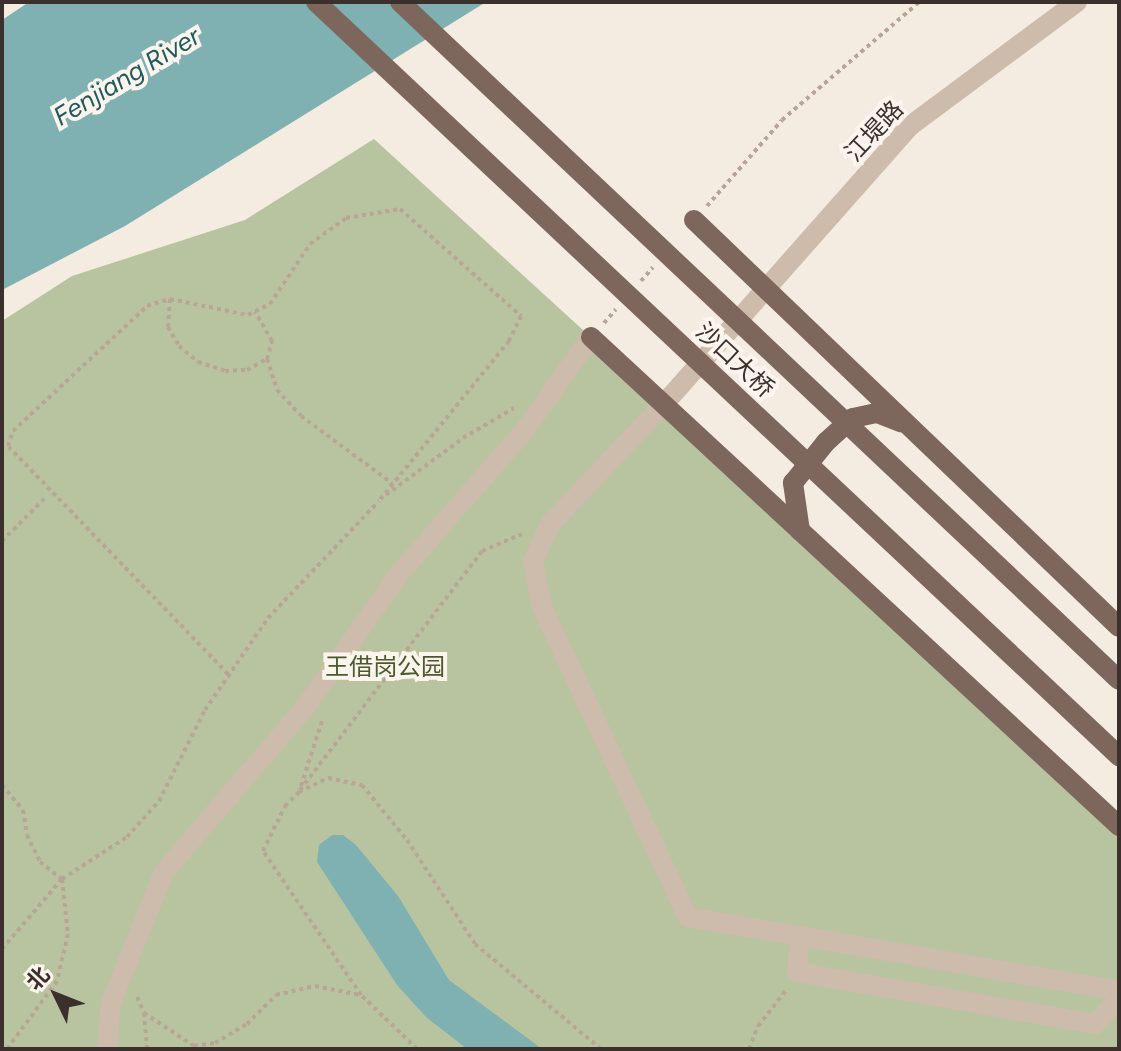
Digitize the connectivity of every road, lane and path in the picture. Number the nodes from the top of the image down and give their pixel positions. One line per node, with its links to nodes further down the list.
1 (316, 2): 27 (main road, 沙口大桥, bridge)
2 (400, 2): 25 (main road, 沙口大桥, bridge)
3 (919, 2): 5 (path)
4 (1077, 2): 8 (street, 江堤路)
5 (694, 220): 8 (main road)
6 (664, 255): 7 (path)
7 (633, 290)
8 (769, 291): 14 (street, 江堤路); 16 (main road)
9 (170, 299): 11 (path); 13 (path); 24 (path)
10 (622, 302): 12 (path)
11 (255, 311): 13 (path); 17 (path)
12 (591, 337): 14 (main road); 35 (street)
13 (267, 359): 17 (path)
14 (664, 404): 20 (main road); 21 (street, 江堤路)
15 (517, 407): 19 (path)
16 (909, 425): 20 (main road); 23 (main road)
17 (393, 484): 19 (path)
18 (46, 497): 22 (path)
19 (379, 501): 24 (path)
20 (800, 531): 30 (main road)
21 (546, 534): 29 (path); 32 (street)
22 (2, 541)
23 (1119, 627)
24 (228, 674): 31 (path)
25 (1119, 680)
26 (324, 712): 29 (path)
27 (1119, 756)
28 (2, 785): 31 (path)
29 (299, 792): 38 (path); 46 (path)
30 (1119, 826)
31 (62, 879): 33 (path); 42 (path)
32 (800, 937): 34 (street); 36 (street)
33 (2, 949)
34 (938, 960): 37 (street); 39 (street)
35 (124, 969): 41 (path); 43 (street)
36 (797, 972): 39 (street); 47 (path)
37 (1119, 991)
38 (361, 995): 41 (path); 45 (path)
39 (932, 996): 40 (street)
40 (1119, 999)
41 (144, 1013): 44 (path)
42 (7, 1049)
43 (107, 1049)
44 (147, 1049)
45 (417, 1049)
46 (601, 1049)
47 (749, 1049)

